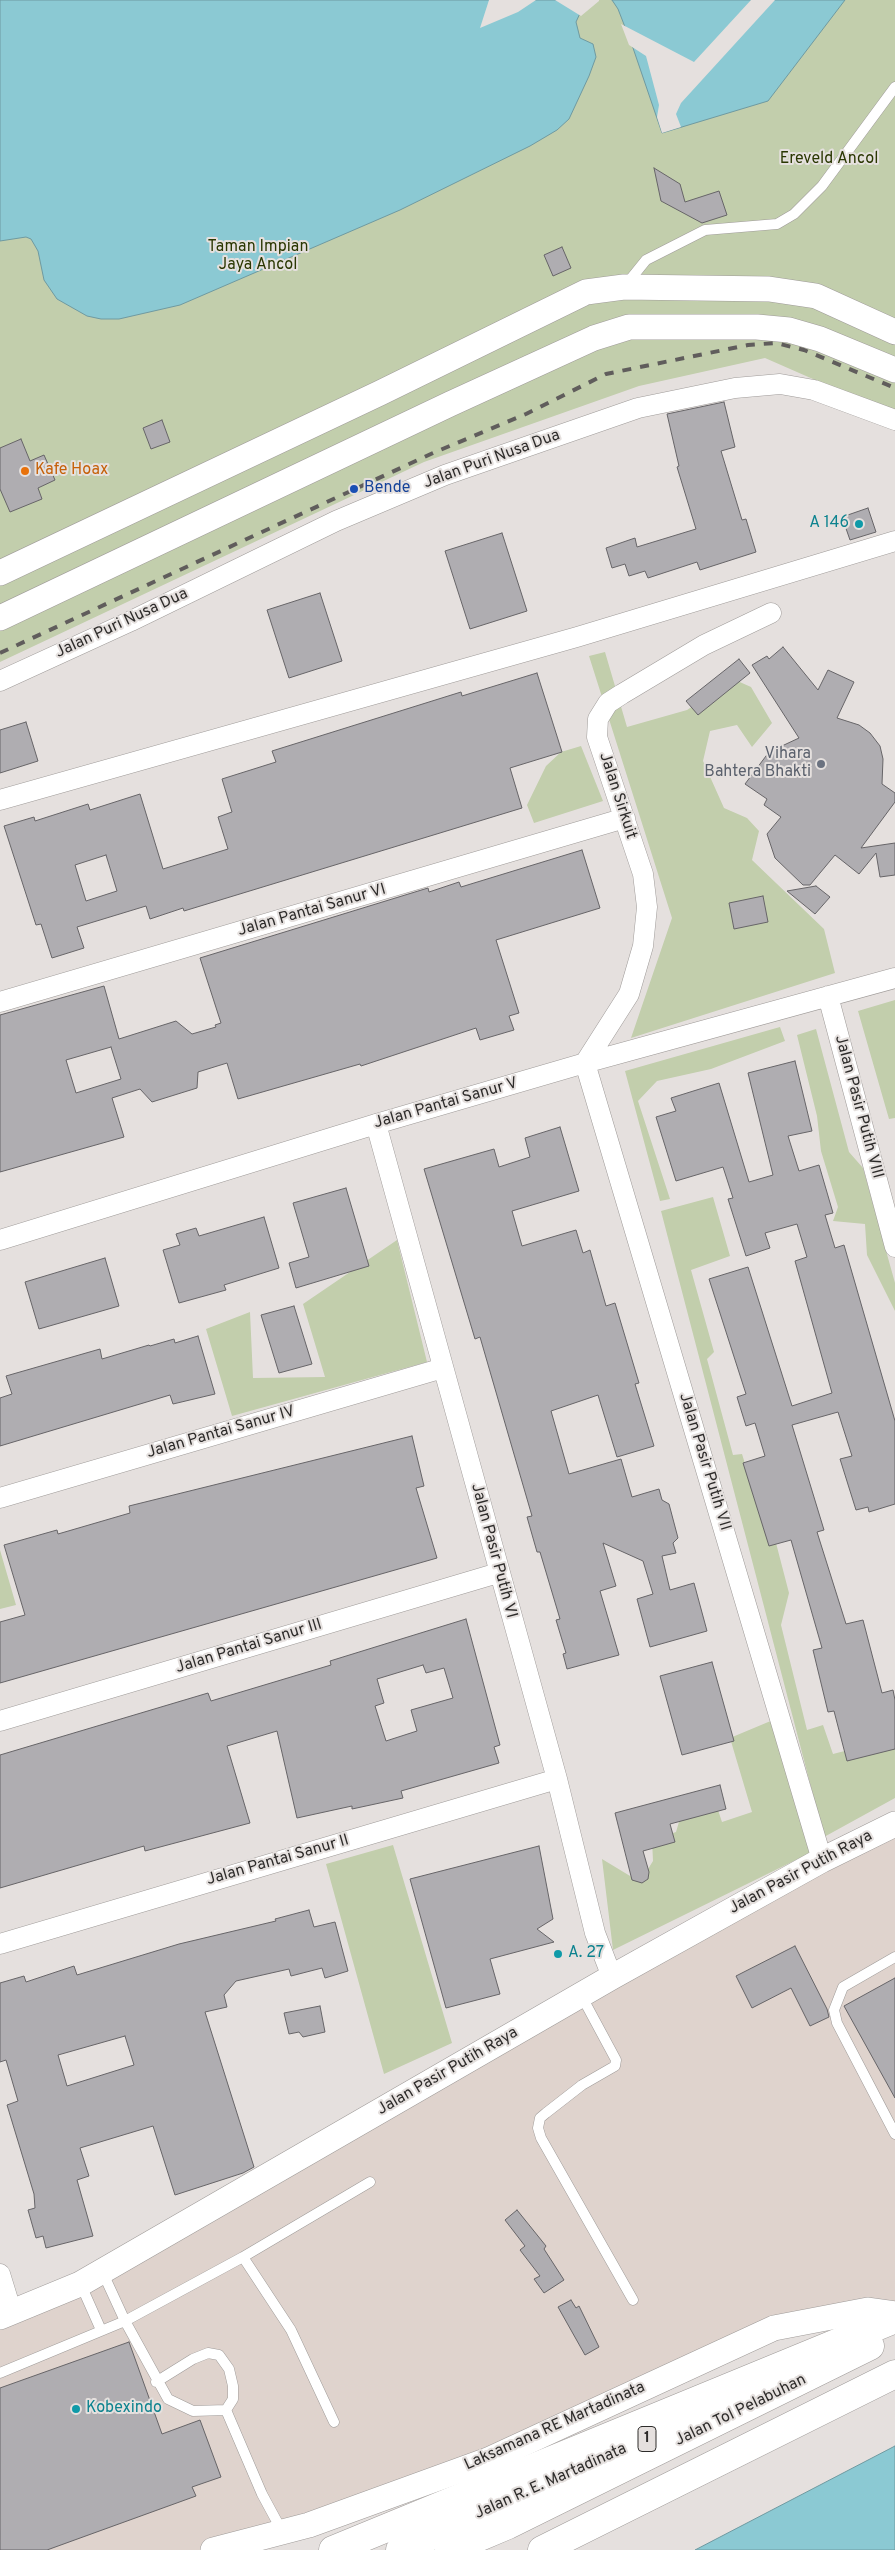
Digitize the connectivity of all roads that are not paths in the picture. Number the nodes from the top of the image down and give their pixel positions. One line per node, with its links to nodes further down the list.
1 (895, 87): 2 (lane)
2 (624, 287): 3 (street); 5 (street)
3 (895, 332)
4 (895, 370): 7 (street)
5 (380, 393): 7 (street); 9 (street)
6 (895, 420): 12 (street, Jalan Puri Nusa Dua)
7 (398, 430): 11 (street)
8 (895, 542): 13 (street)
9 (0, 573)
10 (771, 613): 14 (street, Jalan Sirkuit)
11 (0, 618)
12 (0, 681)
13 (0, 800)
14 (625, 818): 17 (street, Jalan Pantai Sanur VI); 18 (street, Jalan Sirkuit)
15 (895, 978): 16 (street, Jalan Pantai Sanur V)
16 (828, 996): 18 (street, Jalan Pantai Sanur V); 21 (street, Jalan Pasir Putih VIII)
17 (0, 1002)
18 (585, 1063): 19 (street, Jalan Pantai Sanur V); 28 (street, Jalan Pasir Putih VII)
19 (376, 1124): 20 (street, Jalan Pantai Sanur V); 22 (street, Jalan Pasir Putih VI)
20 (0, 1240)
21 (895, 1247)
22 (443, 1368): 23 (street, Jalan Pantai Sanur IV); 24 (street, Jalan Pasir Putih VI)
23 (0, 1498)
24 (498, 1572): 25 (street, Jalan Pantai Sanur III); 26 (street, Jalan Pasir Putih VI)
25 (0, 1721)
26 (557, 1779): 29 (street, Jalan Pantai Sanur II); 31 (street, Jalan Pasir Putih VI)
27 (895, 1824): 28 (street, Jalan Pasir Putih Raya)
28 (822, 1860): 31 (street, Jalan Pasir Putih Raya)
29 (0, 1944)
30 (895, 1957): 33 (lane)
31 (612, 1977): 32 (street, Jalan Pasir Putih Raya)
32 (581, 1995): 36 (street, Jalan Pasir Putih Raya); 39 (lane)
33 (895, 2134)
34 (370, 2182): 35 (lane)
35 (243, 2257): 43 (lane); 51 (lane)
36 (102, 2271): 38 (street, Jalan Pasir Putih Raya); 43 (lane)
37 (0, 2274): 41 (street)
38 (80, 2284): 41 (street, Jalan Pasir Putih Raya); 45 (lane)
39 (633, 2300)
40 (895, 2314): 52 (street, Laksamana RE Martadinata)
41 (6, 2315)
42 (895, 2319): 54 (highway)
43 (125, 2321): 45 (lane); 49 (lane)
44 (895, 2328): 55 (highway, Jalan R. E. Martadinata / 1)
45 (101, 2330): 47 (lane)
46 (895, 2332): 56 (highway, Jalan Tol Pelabuhan / 1)
47 (0, 2373)
48 (895, 2374): 57 (highway)
49 (156, 2382): 50 (lane); 50 (lane)
50 (226, 2410): 52 (lane)
51 (334, 2422)
52 (283, 2532): 53 (street, Laksamana RE Martadinata)
53 (213, 2550)
54 (333, 2550)
55 (400, 2550)
56 (449, 2550)
57 (542, 2550)

